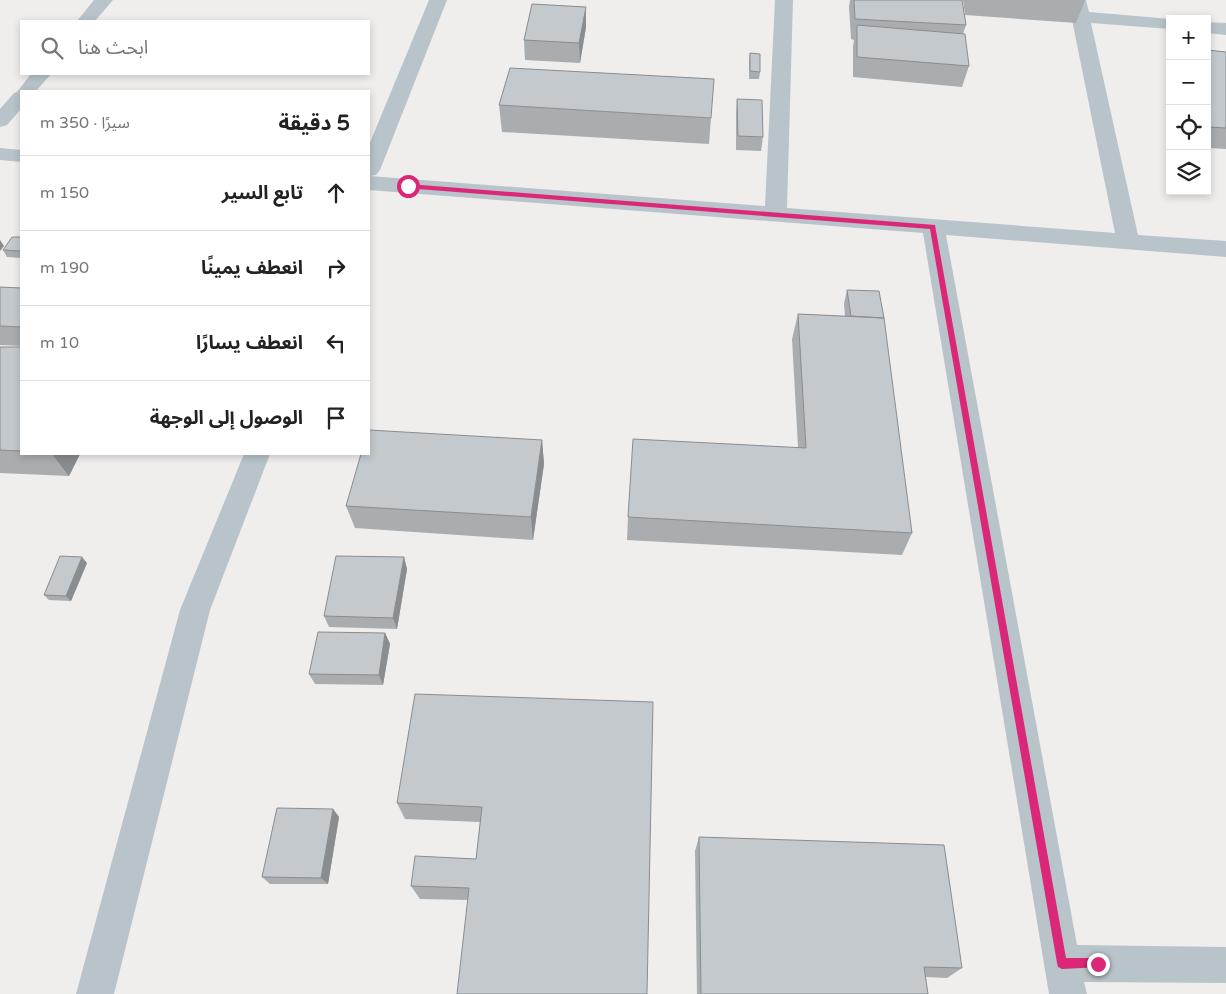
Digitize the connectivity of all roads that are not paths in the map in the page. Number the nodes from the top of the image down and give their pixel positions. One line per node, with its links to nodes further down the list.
1 (104, 0): 5 (lane)
2 (438, 0): 15 (lane)
3 (784, 0): 17 (lane)
4 (1079, 9): 6 (lane); 19 (lane)
5 (87, 20)
6 (1166, 23)
7 (1211, 27): 8 (lane)
8 (1226, 29)
9 (40, 75): 10 (lane)
10 (27, 90)
11 (20, 98): 12 (lane)
12 (0, 121)
13 (0, 154): 14 (lane)
14 (20, 156)
15 (370, 168)
16 (370, 183): 17 (lane)
17 (776, 215): 18 (lane)
18 (933, 227): 19 (lane); 23 (lane)
19 (1128, 242): 20 (lane)
20 (1226, 249)
21 (257, 455): 24 (lane)
22 (1226, 965): 23 (lane)
23 (1065, 979)
24 (95, 994)

